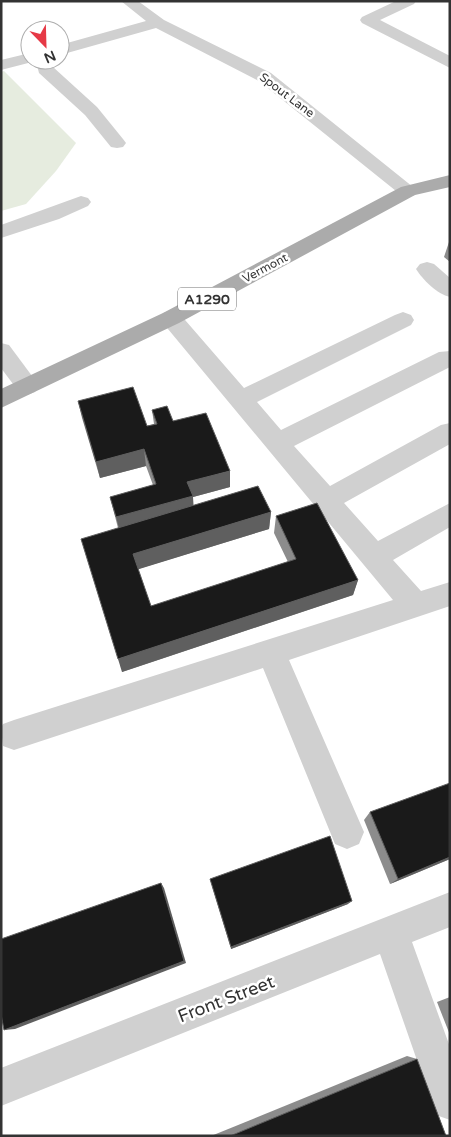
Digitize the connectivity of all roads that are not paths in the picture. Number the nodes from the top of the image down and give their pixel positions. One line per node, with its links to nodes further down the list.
1 (409, 1): 6 (street)
2 (131, 2): 3 (street, Spout Lane)
3 (158, 22): 4 (street); 11 (street, Spout Lane)
4 (70, 47)
5 (20, 60): 7 (street)
6 (450, 63)
7 (1, 65)
8 (46, 70): 9 (street)
9 (117, 143)
10 (450, 181): 11 (main road, Vermont / A1290)
11 (408, 191): 16 (main road, Vermont / A1290)
12 (81, 202): 13 (street)
13 (1, 232)
14 (427, 270): 15 (street)
15 (450, 290)
16 (171, 318): 20 (main road, Vermont / A1290); 22 (street)
17 (403, 320): 22 (street)
18 (1, 351): 20 (street)
19 (447, 358): 24 (street)
20 (28, 386): 21 (main road, Vermont / A1290)
21 (1, 399)
22 (240, 400): 24 (street)
23 (450, 432): 25 (street)
24 (277, 443): 25 (street)
25 (326, 501): 27 (street)
26 (450, 514): 27 (street)
27 (374, 557): 29 (street)
28 (450, 594): 29 (street)
29 (415, 605): 30 (street)
30 (271, 652): 31 (street); 32 (street)
31 (14, 735)
32 (347, 832)
33 (450, 909): 34 (street, Front Street)
34 (391, 934): 35 (street, Front Street); 36 (street)
35 (1, 1087)
36 (450, 1101)

